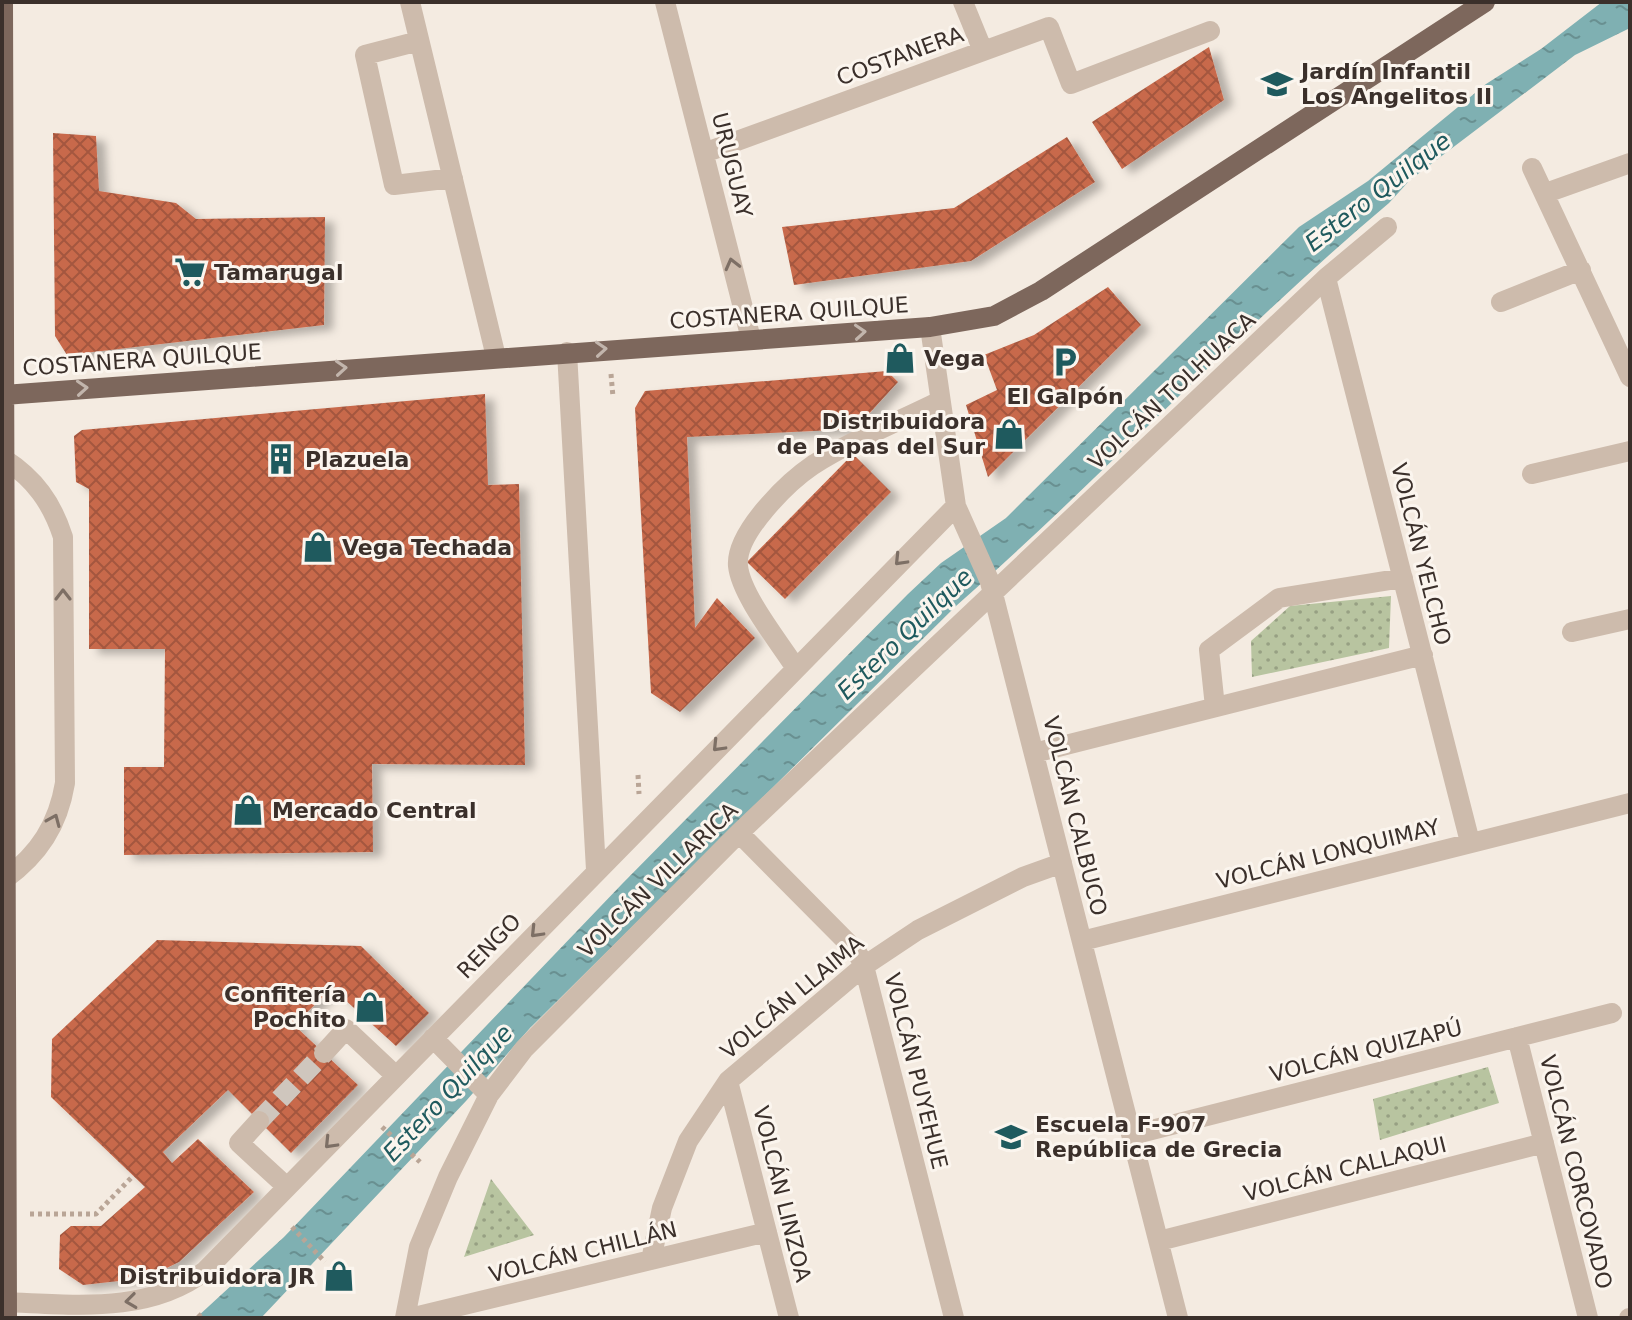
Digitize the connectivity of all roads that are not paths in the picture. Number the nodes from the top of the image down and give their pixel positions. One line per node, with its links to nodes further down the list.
1 (3, 2): 9 (main road)
2 (410, 2): 7 (street)
3 (665, 2): 10 (street, URUGUAY)
4 (963, 2): 8 (street)
5 (1485, 2): 19 (main road, COSTANERA QUILQUE)
6 (1210, 31): 8 (street, COSTANERA)
7 (419, 41): 13 (street); 13 (street)
8 (983, 51): 10 (street, COSTANERA)
9 (3, 74): 24 (main road)
10 (704, 153): 20 (street, URUGUAY, one-way to 10)
11 (1630, 163): 14 (street)
12 (1532, 168): 14 (street)
13 (453, 178): 22 (street)
14 (1546, 193): 16 (street)
15 (1387, 227): 17 (street, VOLCÁN TOLHUACA)
16 (1581, 270): 18 (street); 23 (street)
17 (1326, 278): 30 (street, VOLCÁN YELCHO); 31 (street, VOLCÁN TOLHUACA)
18 (1501, 302)
19 (930, 327): 20 (main road, COSTANERA QUILQUE, one-way to 19); 25 (street, VOLCÁN CALBUCO)
20 (751, 339): 21 (main road, COSTANERA QUILQUE, one-way to 20)
21 (567, 352): 22 (main road, COSTANERA QUILQUE); 44 (street)
22 (496, 357): 24 (main road, COSTANERA QUILQUE, one-way to 22)
23 (1630, 377)
24 (4, 395): 27 (main road)
25 (940, 401): 29 (street, VOLCÁN CALBUCO); 36 (street)
26 (1630, 451): 28 (street)
27 (4, 459): 33 (main road); 45 (street, one-way to 27)
28 (1532, 474)
29 (956, 506): 31 (street, VOLCÁN CALBUCO); 36 (street, RENGO, one-way to 36)
30 (1403, 578): 35 (street, VOLCÁN YELCHO); 38 (street)
31 (992, 589): 39 (street, VOLCÁN CALBUCO); 41 (street, VOLCÁN VILLARICA)
32 (1630, 619): 34 (street)
33 (3, 630): 37 (main road)
34 (1572, 632)
35 (1423, 655): 38 (street); 42 (street, VOLCÁN YELCHO)
36 (795, 667): 44 (street, RENGO, one-way to 44)
37 (3, 673): 45 (main road)
38 (1215, 707): 39 (street)
39 (1034, 753): 43 (street, VOLCÁN CALBUCO)
40 (1630, 803): 42 (street, VOLCÁN LONQUIMAY)
41 (739, 833): 47 (street, VOLCÁN PUYEHUE); 54 (street, VOLCÁN VILLARICA)
42 (1470, 842): 46 (street, VOLCÁN LONQUIMAY)
43 (1062, 863): 46 (street, VOLCÁN CALBUCO); 47 (street, VOLCÁN LLAIMA)
44 (596, 870): 50 (street, RENGO, one-way to 50)
45 (5, 879): 62 (main road)
46 (1082, 941): 56 (street, VOLCÁN CALBUCO)
47 (864, 966): 53 (street, VOLCÁN LLAIMA); 65 (street, VOLCÁN PUYEHUE)
48 (1612, 1013): 49 (street, VOLCÁN QUIZAPÚ)
49 (1517, 1037): 56 (street, VOLCÁN QUIZAPÚ); 57 (street, VOLCÁN CORCOVADO)
50 (433, 1038): 52 (street, RENGO); 54 (street)
51 (324, 1053): 52 (street)
52 (396, 1076): 58 (street, RENGO, one-way to 58)
53 (728, 1081): 59 (street, VOLCÁN LINZOA); 61 (street, VOLCÁN LLAIMA)
54 (485, 1092): 63 (street, VOLCÁN VILLARICA)
55 (259, 1121): 58 (street)
56 (1132, 1135): 60 (street, VOLCÁN CALBUCO)
57 (1544, 1143): 60 (street, VOLCÁN CALLAQUI); 67 (street, VOLCÁN CORCOVADO)
58 (287, 1187): 62 (street, RENGO, one-way to 62)
59 (767, 1232): 61 (street, VOLCÁN CHILLÁN); 64 (street, VOLCÁN LINZOA)
60 (1159, 1241): 66 (street, VOLCÁN CALBUCO)
61 (651, 1260): 63 (street, VOLCÁN CHILLÁN)
62 (6, 1308)
63 (408, 1318)
64 (789, 1318)
65 (954, 1318)
66 (1178, 1318)
67 (1588, 1318)

